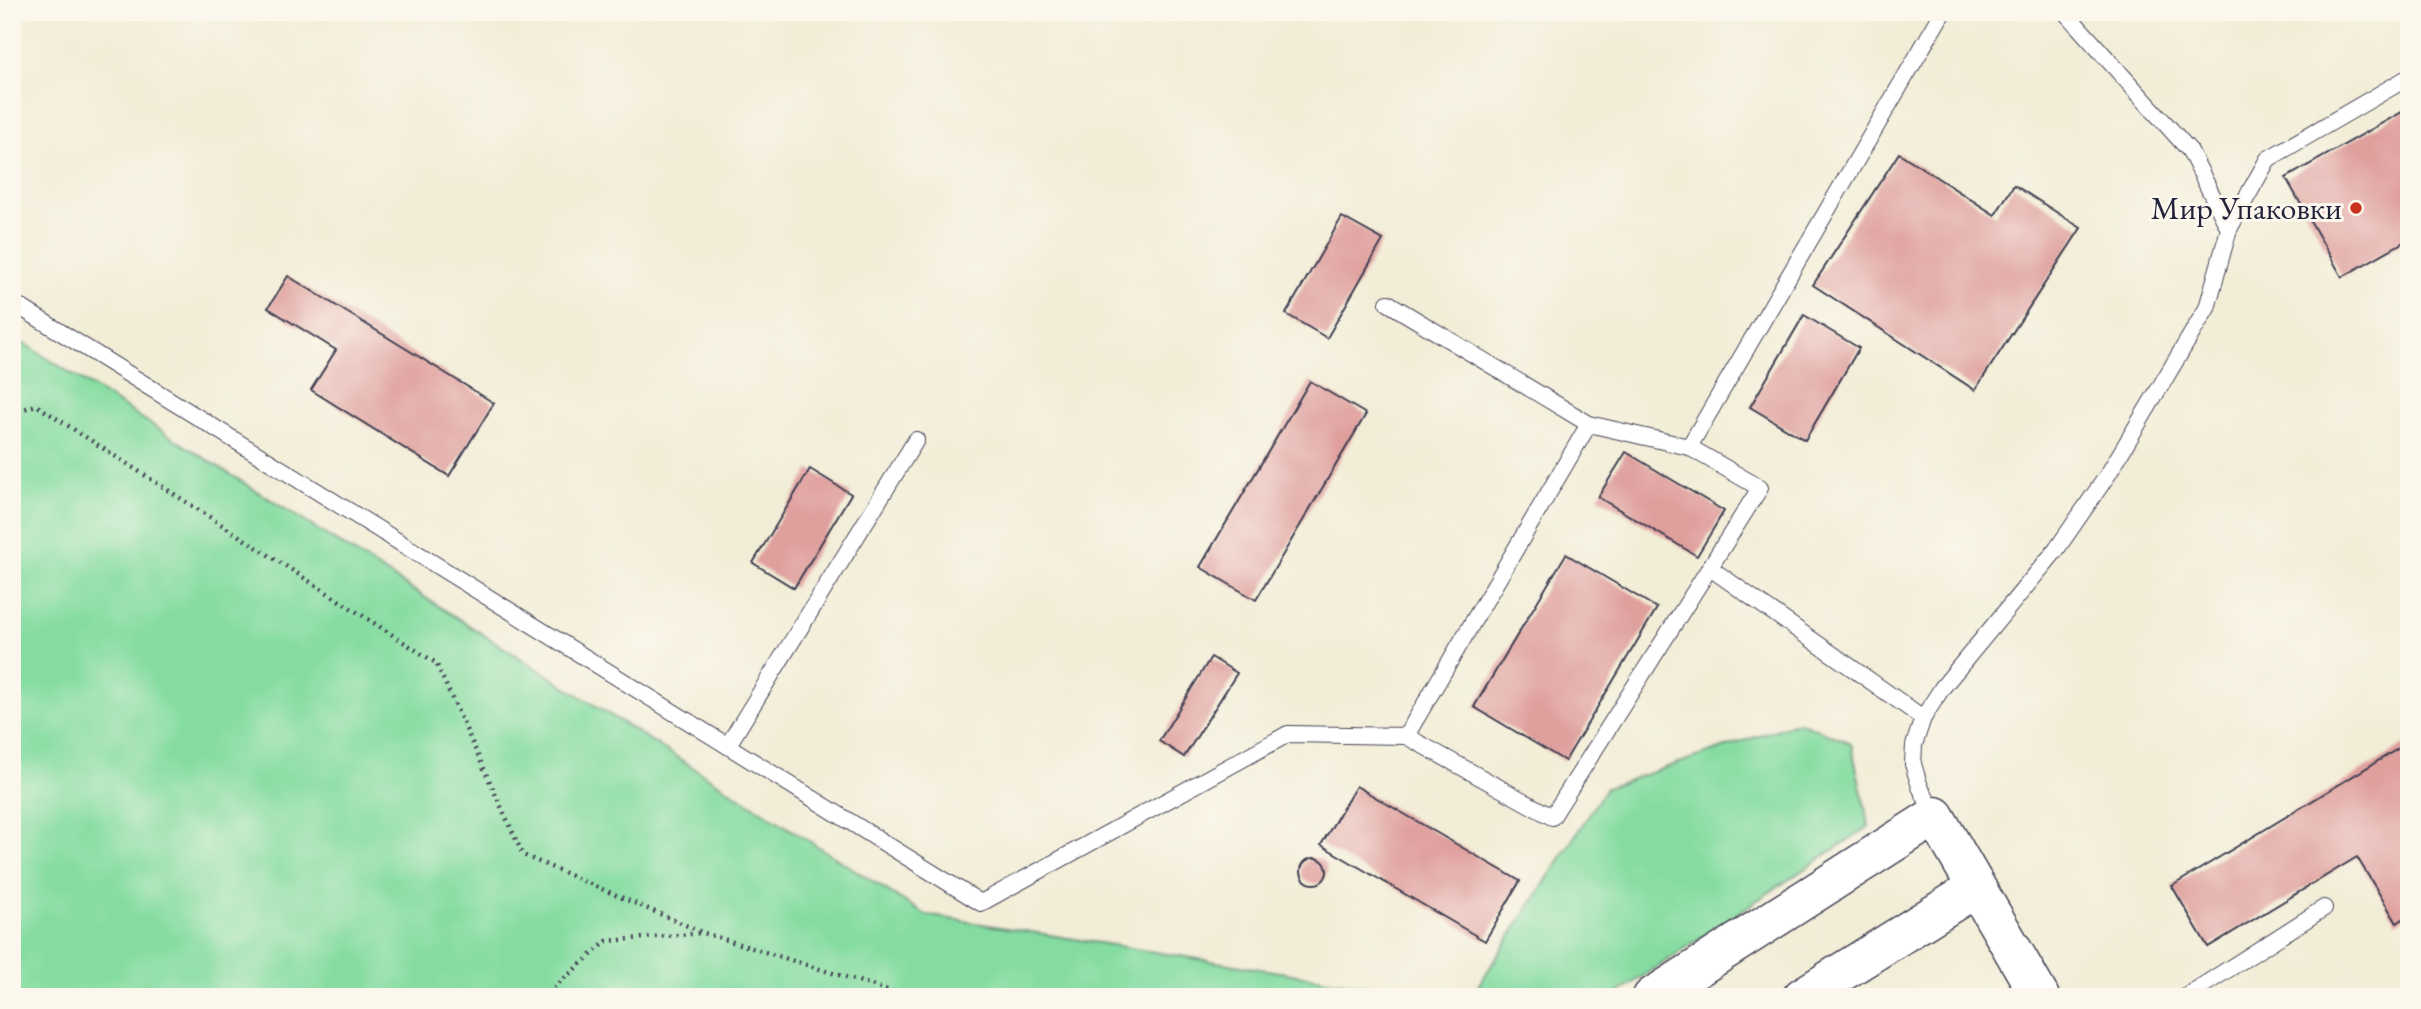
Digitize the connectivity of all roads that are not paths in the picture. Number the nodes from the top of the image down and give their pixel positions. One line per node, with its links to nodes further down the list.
1 (1944, 12): 9 (lane)
2 (2065, 12): 4 (lane)
3 (2409, 77): 4 (lane)
4 (2229, 229): 11 (lane)
5 (12, 302): 13 (lane)
6 (1388, 303): 7 (lane)
7 (1589, 424): 9 (lane); 12 (lane)
8 (916, 440): 13 (lane)
9 (1689, 447): 10 (lane)
10 (1710, 568): 11 (lane); 12 (lane)
11 (1923, 718): 14 (lane)
12 (1406, 736): 13 (lane)
13 (728, 745)
14 (1935, 816): 15 (main road); 17 (main road)
15 (1976, 888): 18 (main road); 19 (main road)
16 (2324, 908): 20 (lane)
17 (1652, 997)
18 (1802, 997)
19 (2040, 997)
20 (2185, 997)

